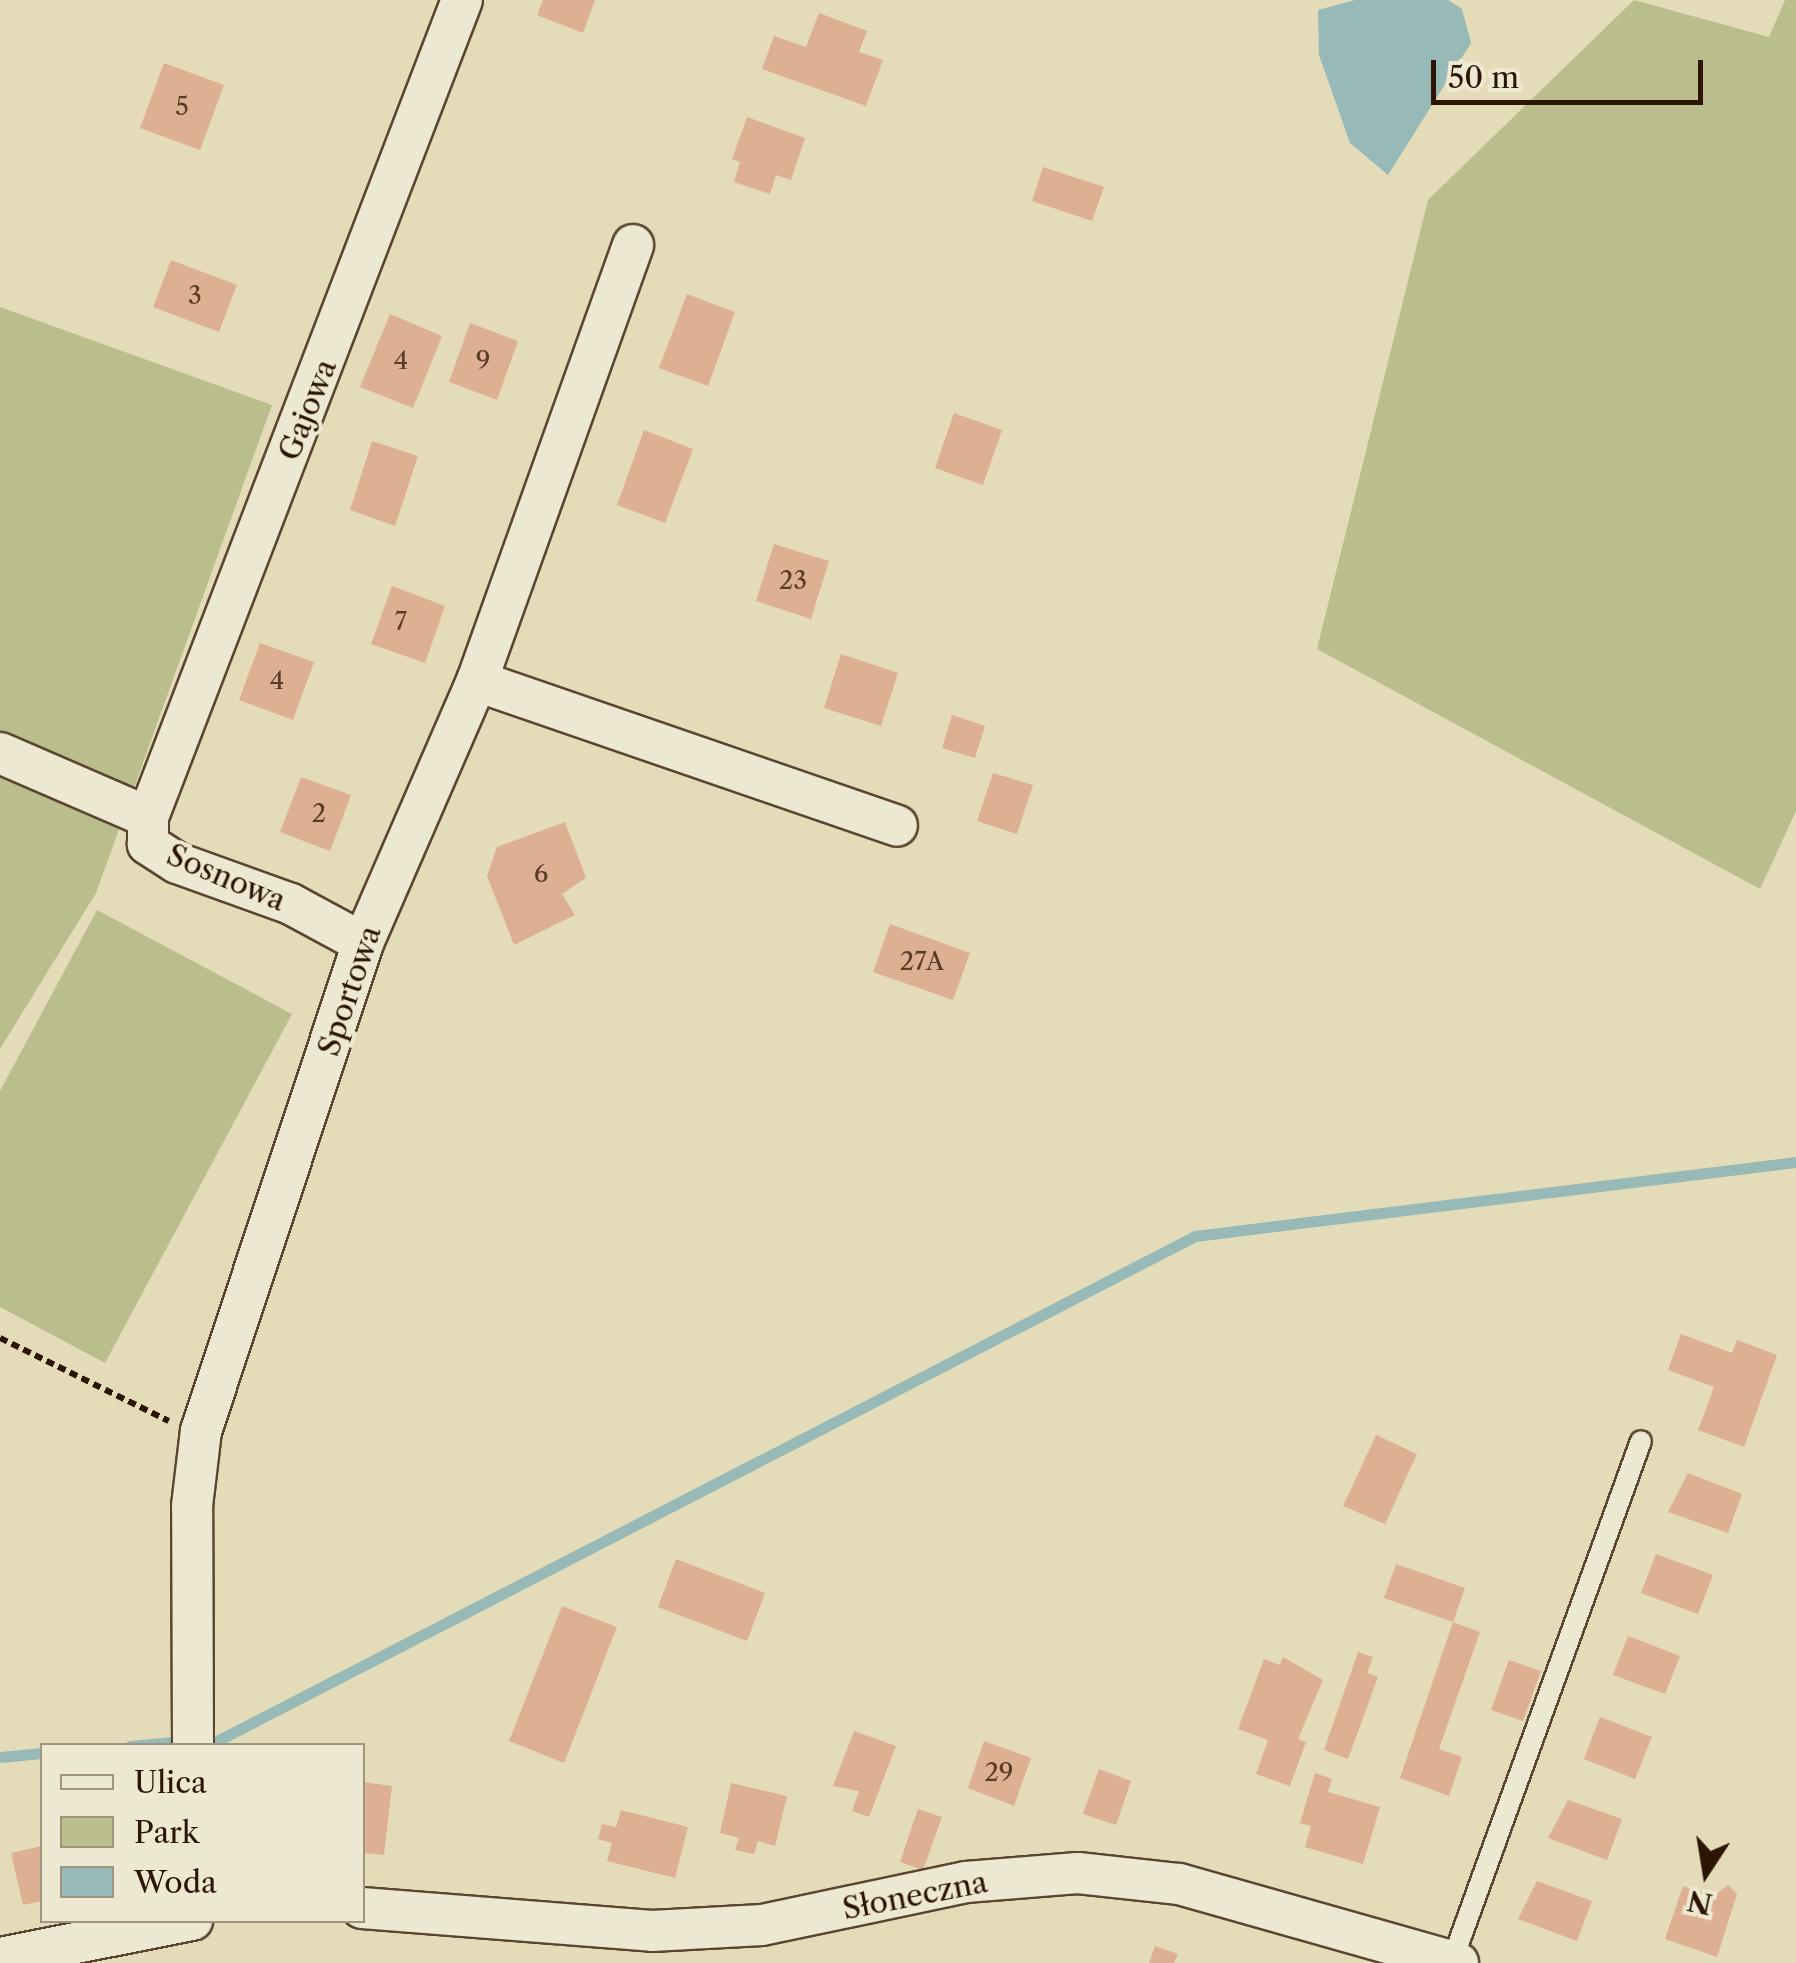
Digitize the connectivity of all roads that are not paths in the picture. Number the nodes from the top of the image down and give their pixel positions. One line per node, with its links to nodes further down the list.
1 (462, 0): 5 (street, Gajowa)
2 (633, 245): 3 (street, Sportowa)
3 (477, 681): 6 (street); 7 (street, Sportowa)
4 (0, 753): 5 (street, Sosnowa)
5 (148, 817): 7 (street, Sosnowa)
6 (897, 826)
7 (363, 943): 9 (street, Sportowa)
8 (1642, 1441): 13 (lane)
9 (193, 1743)
10 (365, 1908): 13 (street, Słoneczna)
11 (177, 1923): 12 (street)
12 (0, 1958)
13 (1455, 1962)

